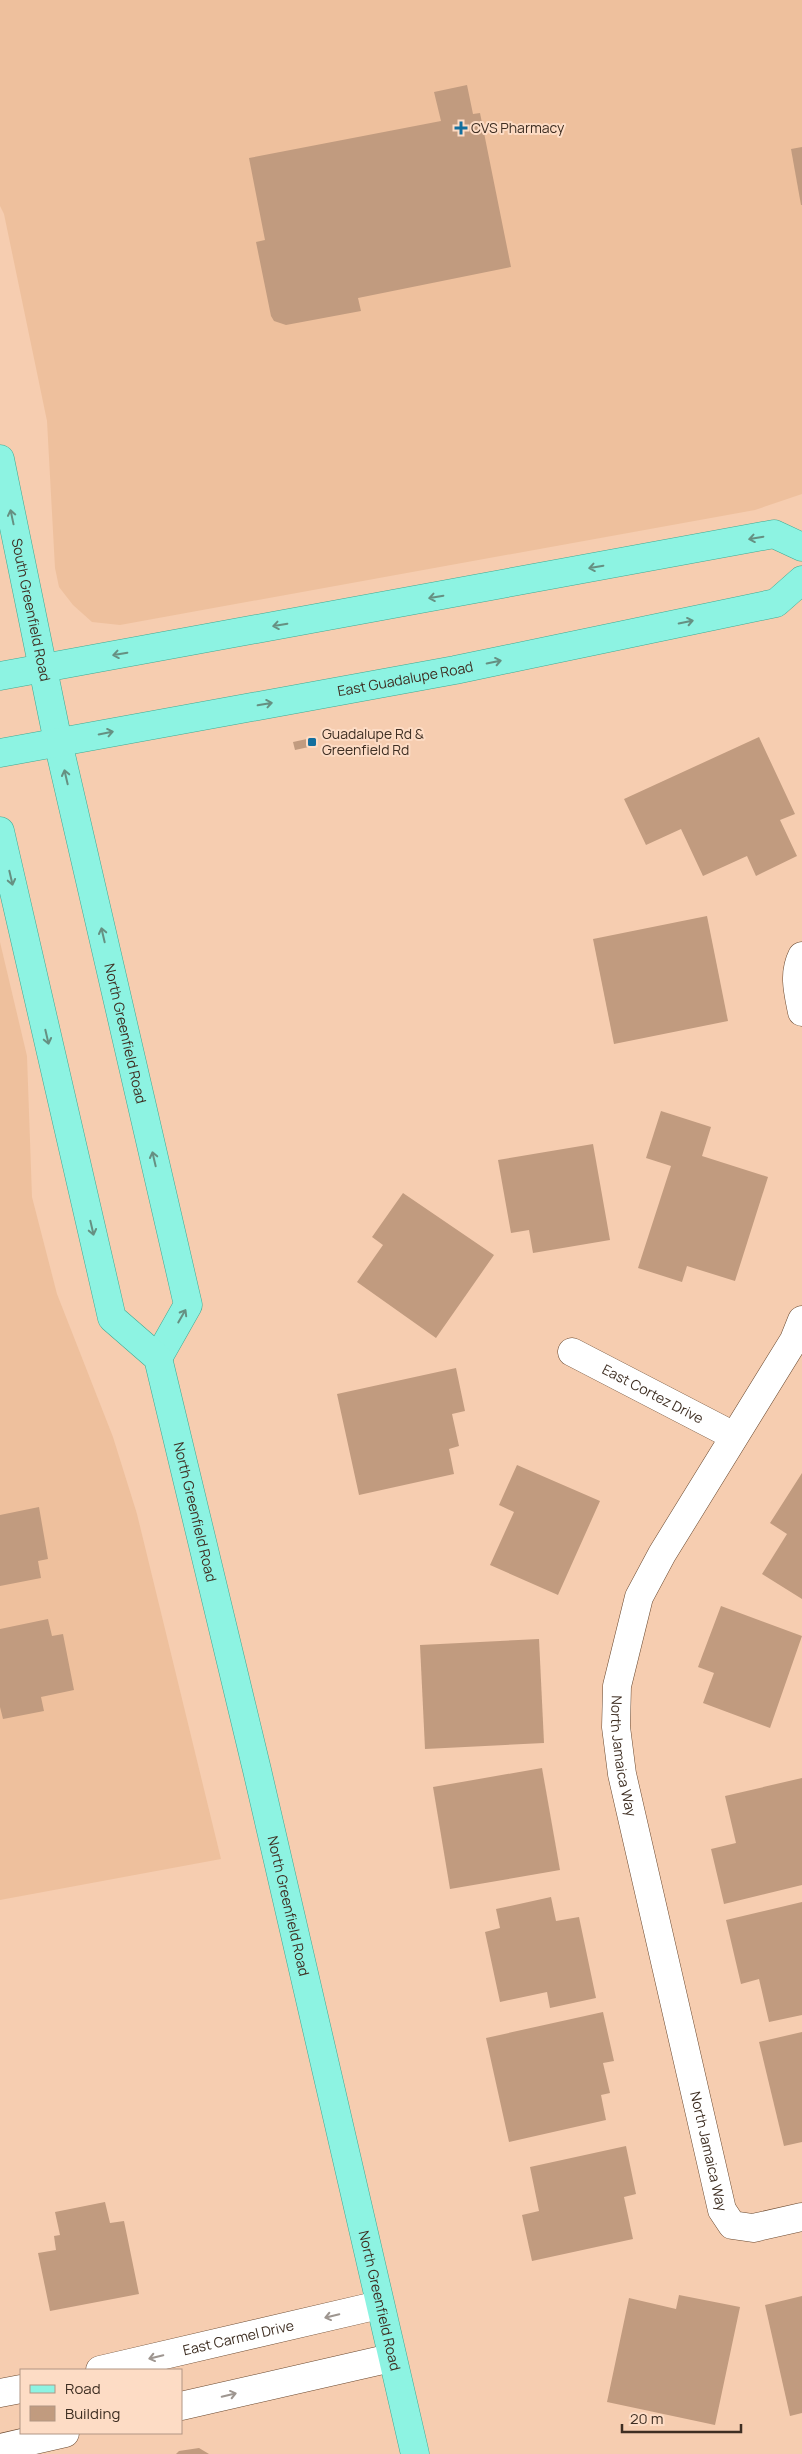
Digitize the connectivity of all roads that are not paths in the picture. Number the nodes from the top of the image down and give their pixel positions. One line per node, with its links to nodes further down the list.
1 (0, 459): 4 (main road, South Greenfield Road, one-way to 1)
2 (802, 547): 4 (main road, one-way to 4)
3 (802, 580): 7 (main road, East Guadalupe Road, one-way to 3)
4 (43, 668): 5 (main road); 6 (main road, South Greenfield Road)
5 (0, 676)
6 (49, 701): 7 (main road, North Greenfield Road)
7 (58, 742): 8 (main road, East Guadalupe Road); 14 (main road, North Greenfield Road, one-way to 7)
8 (0, 753)
9 (0, 831): 14 (main road, one-way to 14)
10 (802, 956): 11 (street)
11 (802, 1012)
12 (802, 1320): 15 (street, North Jamaica Way)
13 (572, 1352): 15 (street, East Cortez Drive)
14 (158, 1358): 17 (main road, North Greenfield Road)
15 (734, 1436): 16 (street, North Jamaica Way)
16 (802, 2217)
17 (379, 2305): 18 (main road, North Greenfield Road); 19 (street, East Carmel Drive, one-way to 19)
18 (391, 2358): 22 (street, one-way to 18); 25 (main road, North Greenfield Road)
19 (104, 2369)
20 (20, 2388): 21 (street)
21 (0, 2394)
22 (182, 2406)
23 (61, 2434): 24 (street)
24 (0, 2448)
25 (415, 2454)

